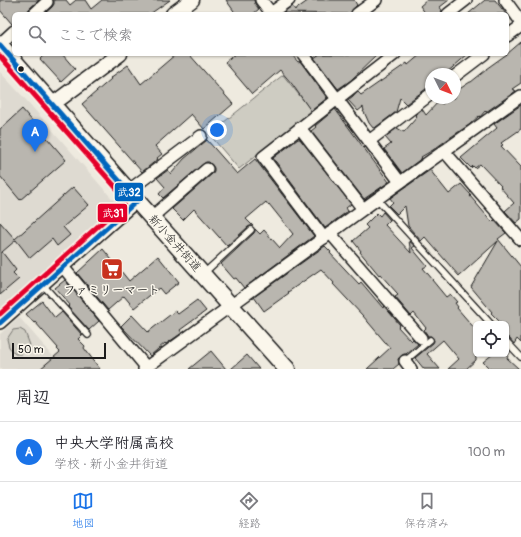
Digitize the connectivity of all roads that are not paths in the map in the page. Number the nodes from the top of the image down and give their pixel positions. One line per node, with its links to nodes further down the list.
1 (192, 0): 9 (street)
2 (261, 0): 10 (street)
3 (289, 0): 11 (street)
4 (376, 0): 12 (street)
5 (466, 0): 13 (street)
6 (505, 0): 14 (street)
7 (47, 2): 8 (street)
8 (36, 12)
9 (176, 12)
10 (270, 12)
11 (274, 12)
12 (360, 12)
13 (451, 12)
14 (521, 22)
15 (521, 26): 17 (street)
16 (12, 34): 18 (street)
17 (509, 35)
18 (0, 44): 27 (main road, 新小金井街道)
19 (117, 56): 27 (street)
20 (305, 56): 25 (street)
21 (393, 56): 25 (street)
22 (481, 56): 23 (street)
23 (461, 71)
24 (521, 96): 31 (street)
25 (337, 99): 28 (street); 30 (street)
26 (425, 99): 30 (street)
27 (53, 104): 34 (main road, 新小金井街道)
28 (300, 128): 36 (street); 39 (street)
29 (201, 136): 34 (street)
30 (369, 141): 33 (street)
31 (444, 151): 33 (street); 40 (street)
32 (207, 169): 37 (street)
33 (400, 182): 35 (street)
34 (133, 196): 37 (main road, 新小金井街道); 41 (street)
35 (377, 199): 36 (street); 45 (lane)
36 (363, 210): 39 (street)
37 (152, 217): 42 (main road, 新小金井街道)
38 (251, 230): 42 (lane)
39 (327, 235): 44 (street); 48 (street)
40 (521, 240)
41 (63, 267): 43 (street); 52 (street)
42 (203, 274): 44 (main road, 新小金井街道)
43 (43, 285): 46 (street); 47 (lane)
44 (230, 306): 52 (street); 53 (main road, 新小金井街道)
45 (488, 321)
46 (0, 323)
47 (88, 335)
48 (425, 339): 51 (lane)
49 (509, 344): 50 (lane)
50 (521, 357)
51 (408, 365)
52 (145, 368)
53 (287, 369)

